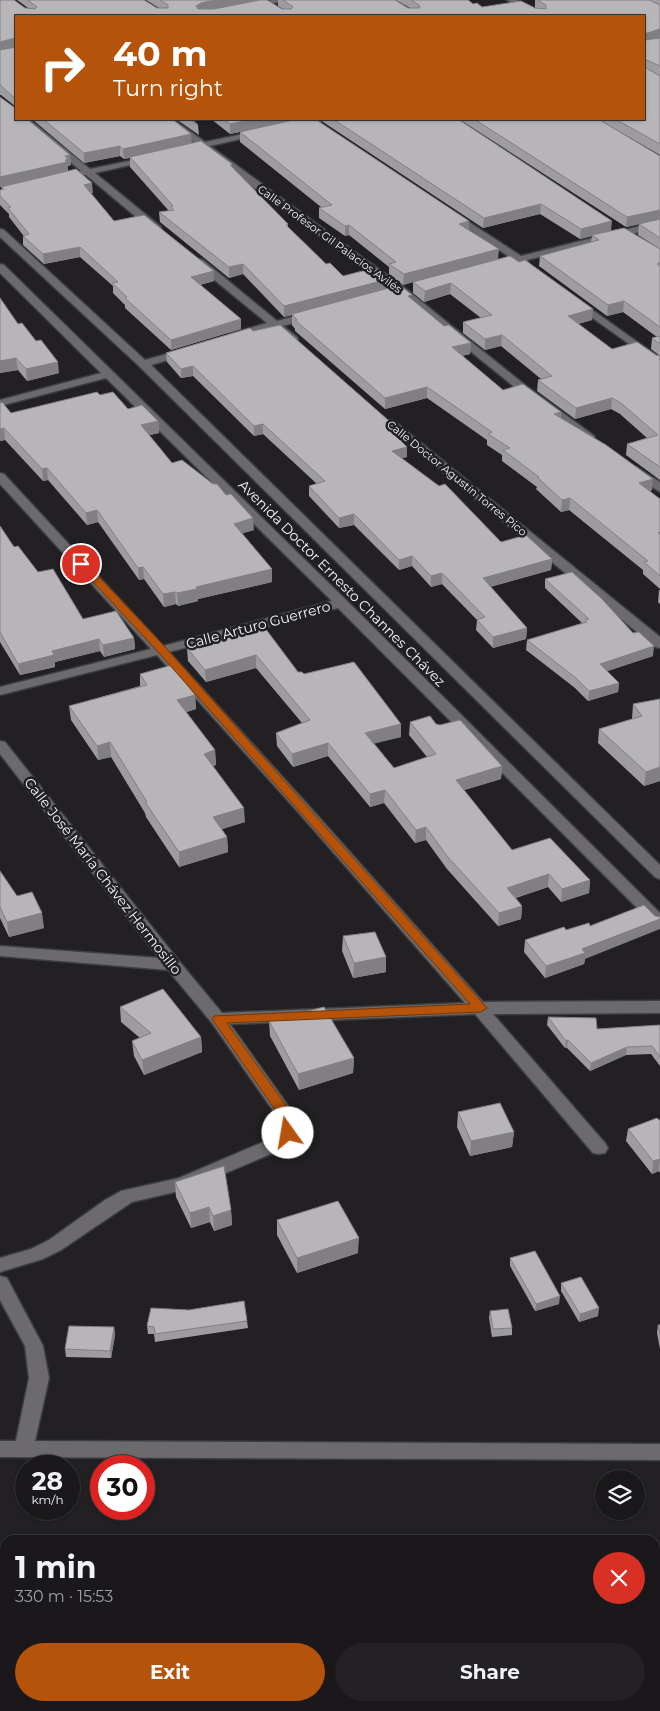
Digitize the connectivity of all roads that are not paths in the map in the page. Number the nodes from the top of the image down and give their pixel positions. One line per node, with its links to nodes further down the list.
1 (284, 0): 3 (street)
2 (512, 0): 6 (street)
3 (264, 2): 4 (street); 5 (street)
4 (239, 9)
5 (280, 12)
6 (539, 15)
7 (25, 120): 17 (street)
8 (168, 120): 14 (street, Calle Profesor Gil Palacios Avilés)
9 (310, 120): 11 (street)
10 (315, 120): 13 (street)
11 (284, 127)
12 (266, 131): 14 (street)
13 (329, 132)
14 (202, 146): 15 (street); 41 (street, Calle Profesor Gil Palacios Avilés)
15 (182, 150)
16 (163, 155): 17 (street)
17 (86, 172): 18 (street); 23 (street)
18 (67, 177)
19 (444, 209): 26 (street)
20 (660, 224): 21 (street)
21 (622, 230): 24 (street); 26 (street)
22 (0, 232): 37 (street, Avenida Doctor Ernesto Channes Chávez)
23 (162, 233)
24 (640, 242)
25 (193, 257): 32 (street)
26 (519, 259): 28 (street); 29 (street)
27 (0, 267): 38 (street, Avenida Doctor Ernesto Channes Chávez)
28 (483, 269)
29 (535, 271)
30 (566, 294): 36 (street)
31 (325, 311): 32 (street)
32 (276, 324): 33 (street); 34 (street)
33 (224, 339)
34 (305, 349)
35 (192, 350): 37 (street)
36 (660, 363)
37 (143, 364): 50 (street, Avenida Doctor Ernesto Channes Chávez)
38 (109, 374): 39 (street); 45 (street, Avenida Doctor Ernesto Channes Chávez)
39 (0, 402)
40 (384, 418): 46 (street, Calle Doctor Agustín Torres Pico)
41 (598, 443)
42 (629, 466): 44 (street)
43 (0, 478): 47 (street)
44 (660, 488)
45 (341, 602): 47 (street, Calle Arturo Guerrero); 51 (street, Avenida Doctor Ernesto Channes Chávez)
46 (660, 644)
47 (162, 651): 48 (street, Calle Arturo Guerrero); 55 (street)
48 (0, 691)
49 (0, 745): 53 (street, Calle José María Chávez Hermosillo)
50 (660, 874)
51 (660, 922)
52 (0, 951): 53 (street)
53 (173, 965): 56 (street, Calle José María Chávez Hermosillo)
54 (660, 1007): 55 (street)
55 (481, 1008): 56 (street); 57 (street)
56 (212, 1013): 58 (street, Calle José María Chávez Hermosillo)
57 (599, 1148)
58 (0, 1265)
59 (0, 1283): 60 (street)
60 (24, 1448): 61 (street); 62 (street)
61 (0, 1449)
62 (660, 1452)

